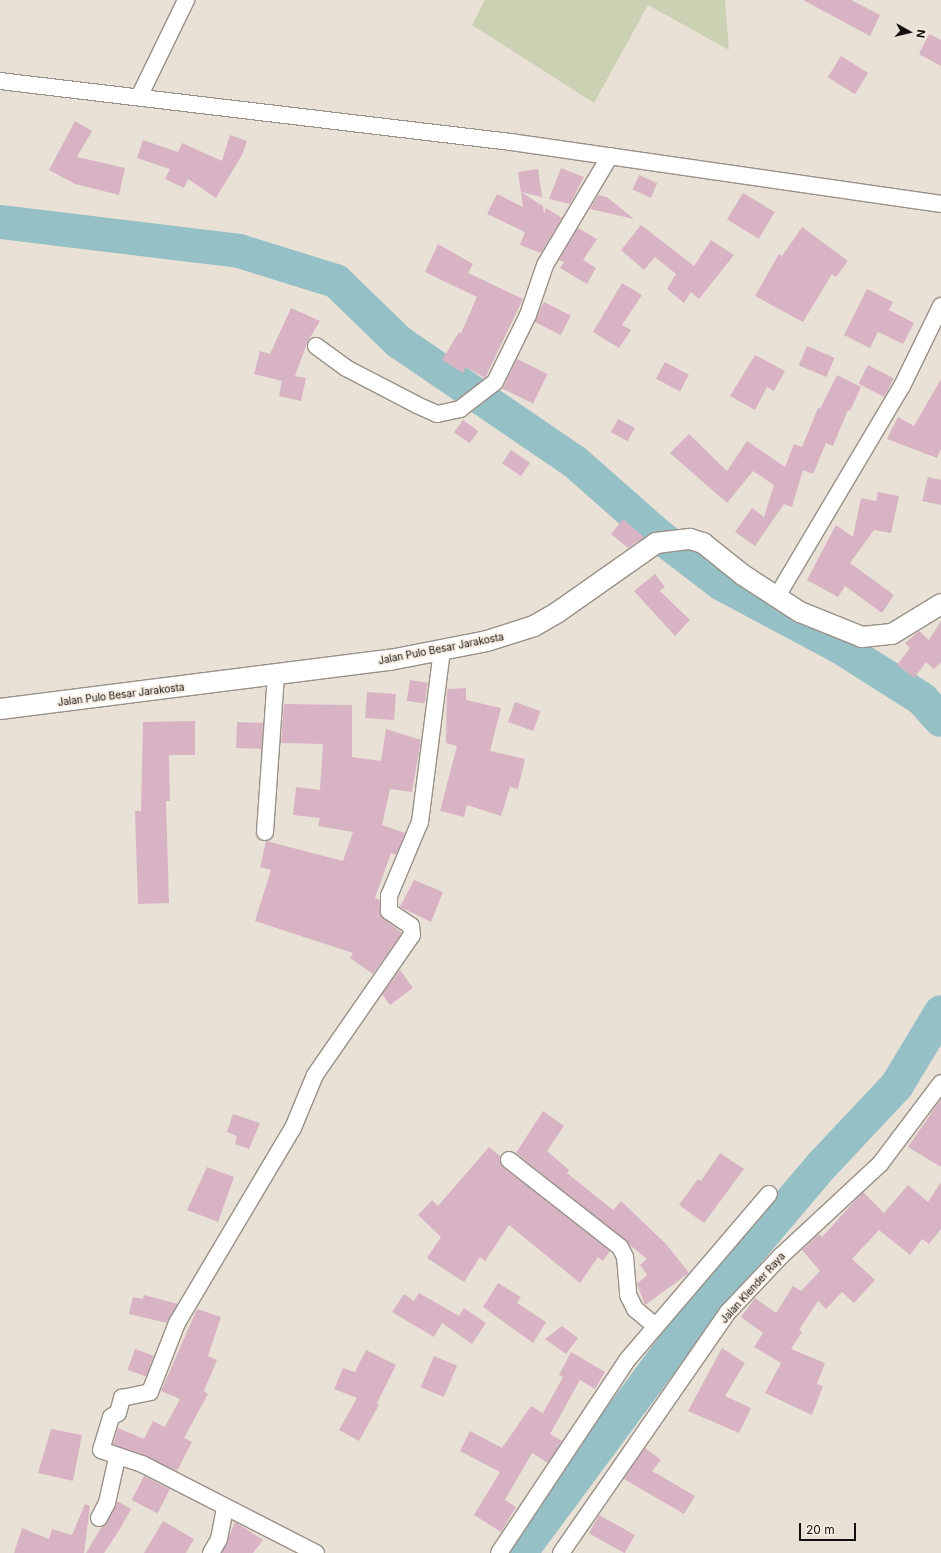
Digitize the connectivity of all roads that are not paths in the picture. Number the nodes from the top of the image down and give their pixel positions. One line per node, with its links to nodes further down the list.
1 (186, 0): 3 (street)
2 (0, 81): 3 (street)
3 (139, 97): 4 (street)
4 (610, 156): 5 (street); 7 (street)
5 (941, 204)
6 (941, 306): 8 (street)
7 (316, 346)
8 (776, 598): 9 (street, Jalan Pulo Besar Jarakosta); 10 (street, Jalan Pulo Besar Jarakosta)
9 (941, 604)
10 (442, 651): 11 (street, Jalan Pulo Besar Jarakosta); 18 (street)
11 (276, 675): 12 (street, Jalan Pulo Besar Jarakosta); 13 (street)
12 (0, 710)
13 (265, 832)
14 (941, 1083): 24 (street, Jalan Klender Raya)
15 (509, 1160): 17 (street)
16 (769, 1194): 17 (street)
17 (655, 1326): 23 (street)
18 (117, 1458): 19 (street); 20 (street)
19 (226, 1507): 21 (street); 22 (street)
20 (99, 1518)
21 (211, 1553)
22 (316, 1553)
23 (499, 1553)
24 (561, 1553)

